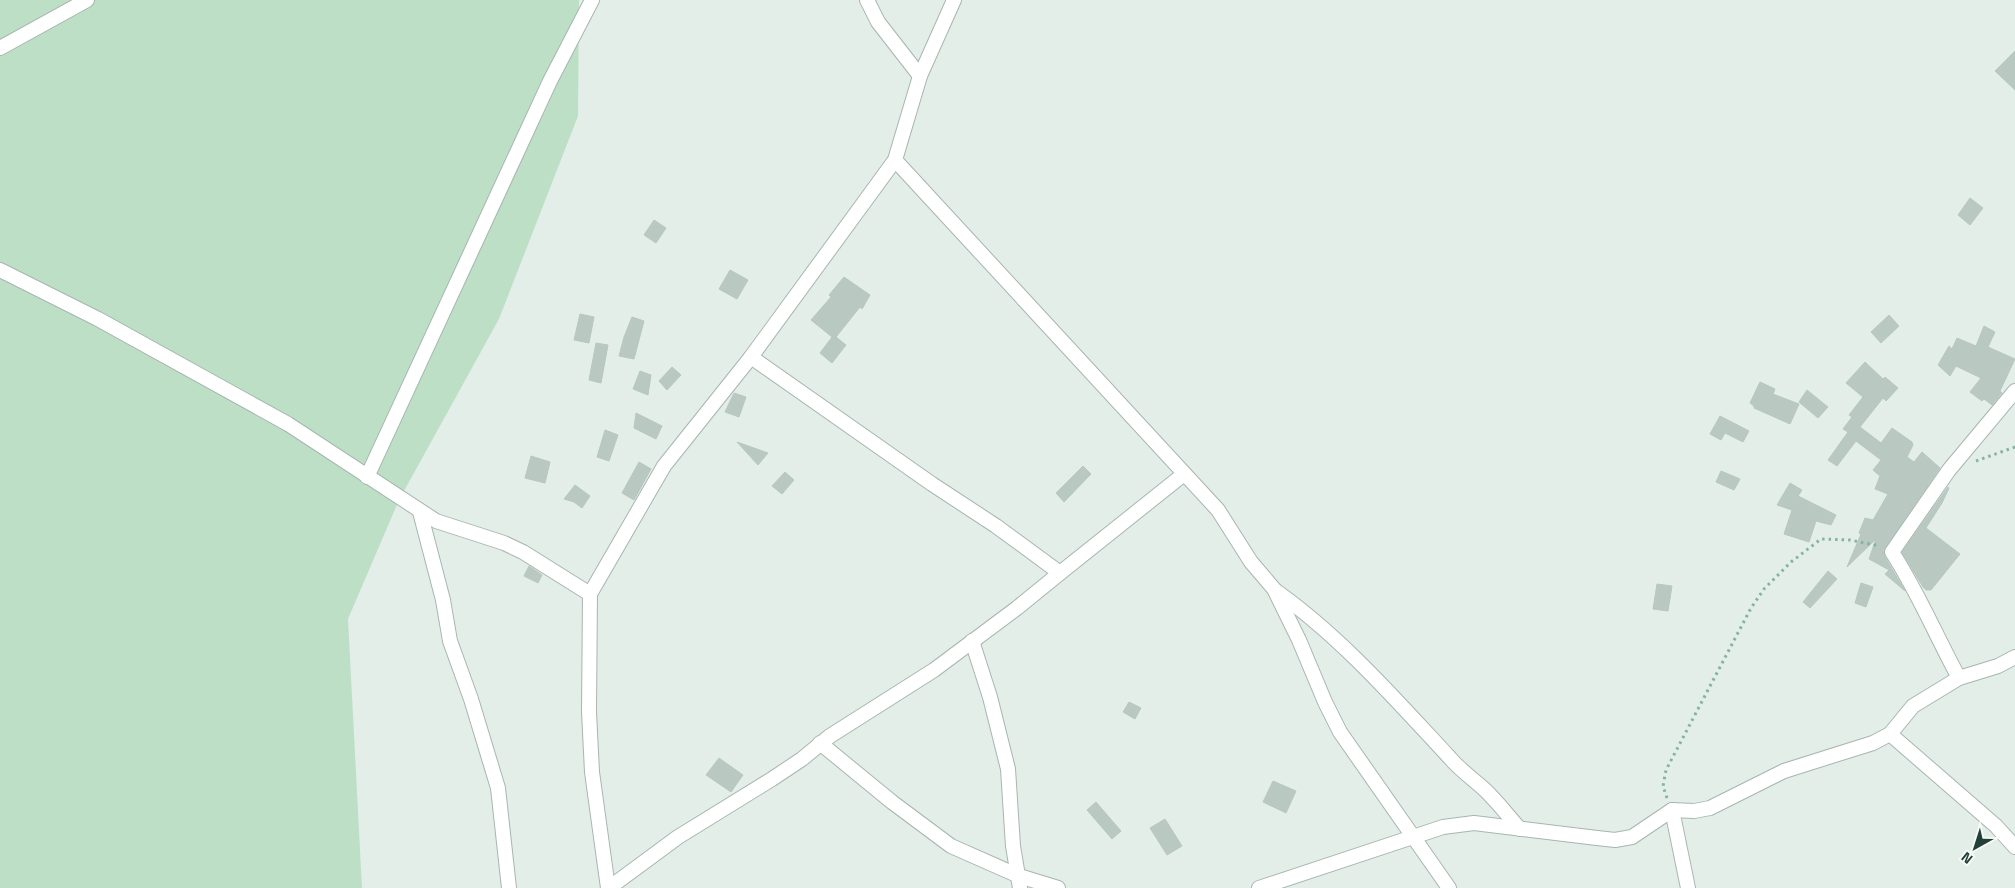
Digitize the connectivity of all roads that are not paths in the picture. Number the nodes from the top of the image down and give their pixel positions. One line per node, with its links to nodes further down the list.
1 (87, 0): 5 (street)
2 (592, 0): 12 (street)
3 (867, 0): 6 (street)
4 (954, 0): 6 (street)
5 (0, 48)
6 (920, 76): 7 (street)
7 (895, 160): 9 (street); 11 (street)
8 (0, 270): 12 (street)
9 (751, 357): 14 (street); 16 (street)
10 (2015, 391): 19 (street)
11 (1184, 474): 14 (street); 15 (street)
12 (367, 477): 13 (street)
13 (420, 512): 16 (street); 27 (street)
14 (1060, 573): 17 (street)
15 (1274, 589): 23 (street); 24 (street)
16 (590, 594): 28 (street)
17 (972, 641): 21 (street); 26 (street)
18 (2015, 657): 19 (street)
19 (1959, 678): 20 (street)
20 (1890, 734): 22 (street); 25 (street)
21 (820, 743): 26 (street); 28 (street)
22 (1672, 810): 23 (street); 32 (street)
23 (1520, 829): 24 (street)
24 (1414, 836): 30 (street); 31 (street)
25 (2015, 847)
26 (1019, 882): 29 (street)
27 (509, 888)
28 (608, 888)
29 (1058, 888)
30 (1259, 888)
31 (1450, 888)
32 (1688, 888)

